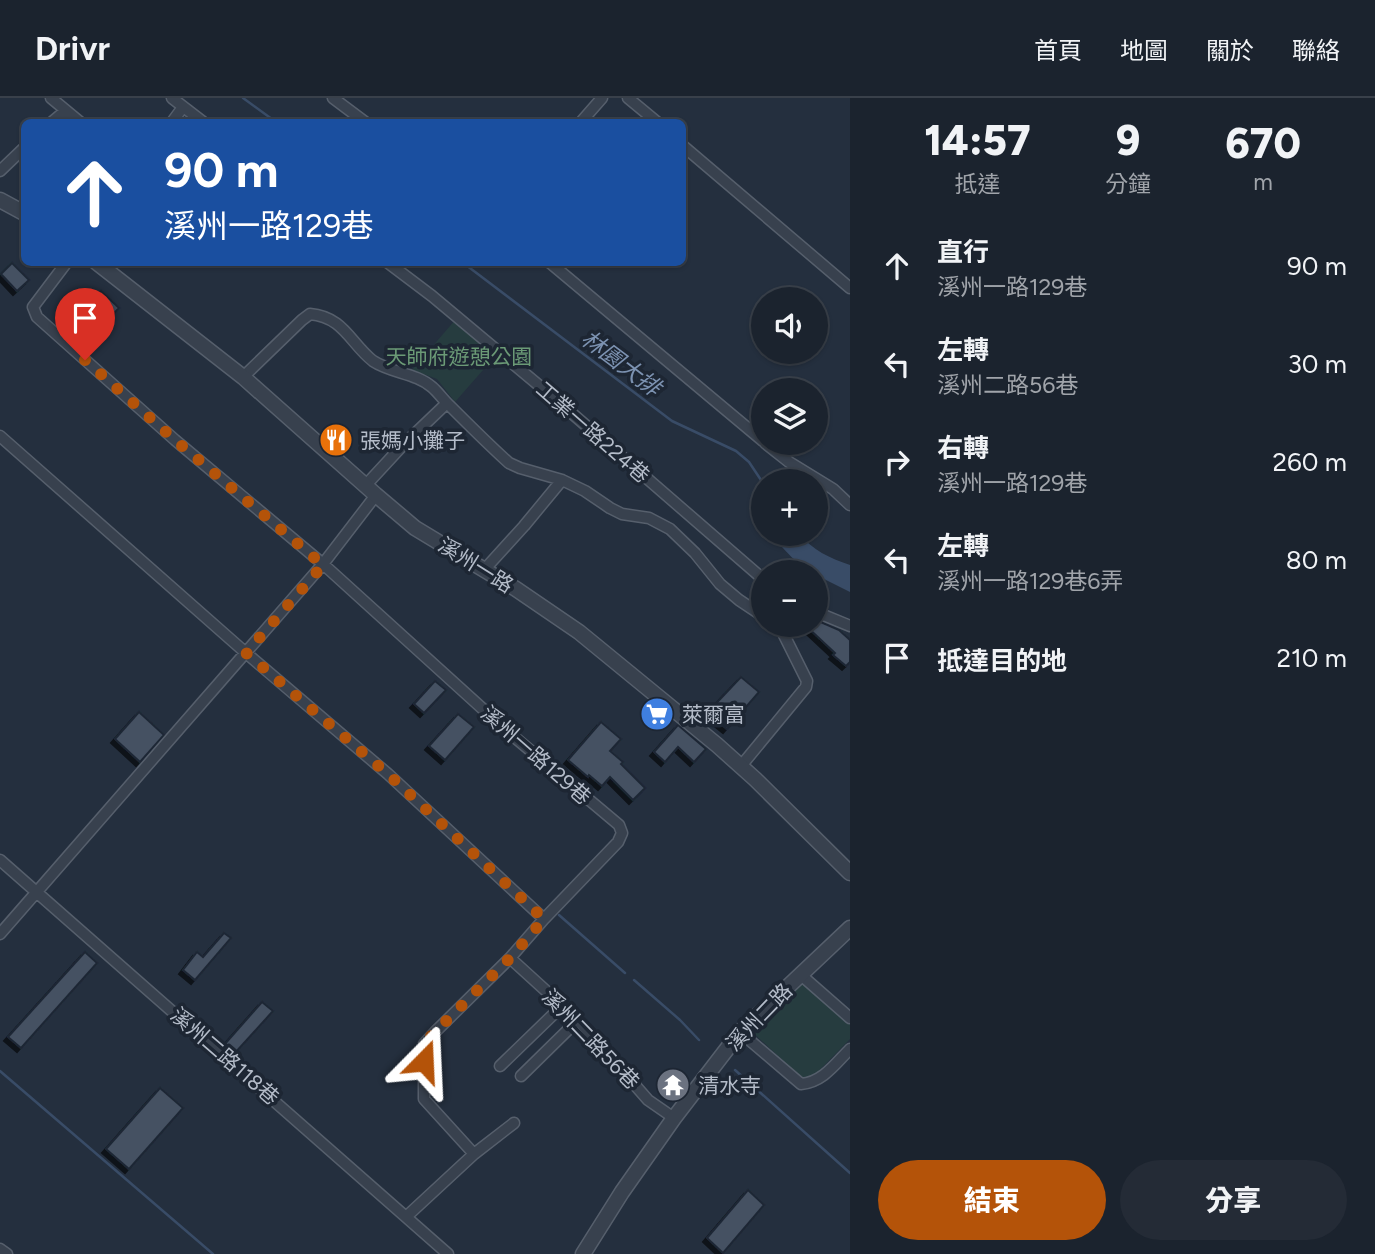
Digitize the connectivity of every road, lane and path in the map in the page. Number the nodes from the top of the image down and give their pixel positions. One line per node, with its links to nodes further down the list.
1 (51, 98): 7 (street)
2 (172, 98): 6 (street)
3 (333, 98): 12 (street)
4 (602, 98): 13 (street)
5 (628, 98): 14 (street)
6 (183, 107): 10 (street); 11 (street)
7 (65, 111): 8 (street); 9 (street)
8 (56, 119)
9 (76, 119)
10 (174, 119)
11 (198, 119)
12 (361, 119)
13 (584, 119)
14 (653, 119)
15 (686, 148): 24 (street)
16 (21, 151): 17 (street)
17 (0, 171)
18 (3, 207): 19 (street)
19 (21, 212)
20 (64, 266): 33 (street)
21 (101, 266): 25 (street, 溪州一路)
22 (392, 266): 34 (street, 工業一路224巷)
23 (554, 266): 27 (street)
24 (850, 288)
25 (243, 377): 26 (street); 31 (street, 溪州一路)
26 (447, 404): 30 (street); 31 (street)
27 (751, 431)
28 (0, 436): 40 (street)
29 (780, 455): 32 (street)
30 (562, 480): 35 (street); 36 (street)
31 (370, 491): 33 (street); 35 (street, 溪州一路)
32 (850, 505)
33 (323, 565): 40 (street); 45 (street, 溪州一路129巷)
34 (751, 569)
35 (484, 570): 41 (street, 溪州一路)
36 (751, 607)
37 (828, 617): 38 (street)
38 (850, 626)
39 (785, 637): 41 (street)
40 (246, 653): 44 (street); 45 (street)
41 (741, 766): 43 (street, 溪州一路)
42 (0, 860): 44 (street, 溪州二路118巷)
43 (850, 873)
44 (37, 892): 47 (street); 60 (street, 溪州二路118巷)
45 (544, 919): 48 (street, 溪州一路129巷)
46 (850, 928): 49 (street, 溪州二路)
47 (0, 934)
48 (510, 958): 50 (street, 溪州二路56巷); 59 (street, 溪州一路129巷)
49 (801, 975): 51 (street); 53 (street, 溪州二路)
50 (563, 1005): 52 (street, 溪州二路56巷); 55 (street)
51 (850, 1018)
52 (579, 1020): 56 (street); 57 (street, 溪州二路56巷)
53 (740, 1032): 54 (street); 57 (street, 溪州二路)
54 (850, 1049)
55 (500, 1066)
56 (521, 1076)
57 (674, 1118): 64 (street, 溪州二路)
58 (514, 1123): 59 (street)
59 (474, 1154): 60 (street)
60 (407, 1216): 63 (street, 溪州二路118巷)
61 (0, 1249): 62 (street)
62 (7, 1254)
63 (449, 1254)
64 (583, 1254)

